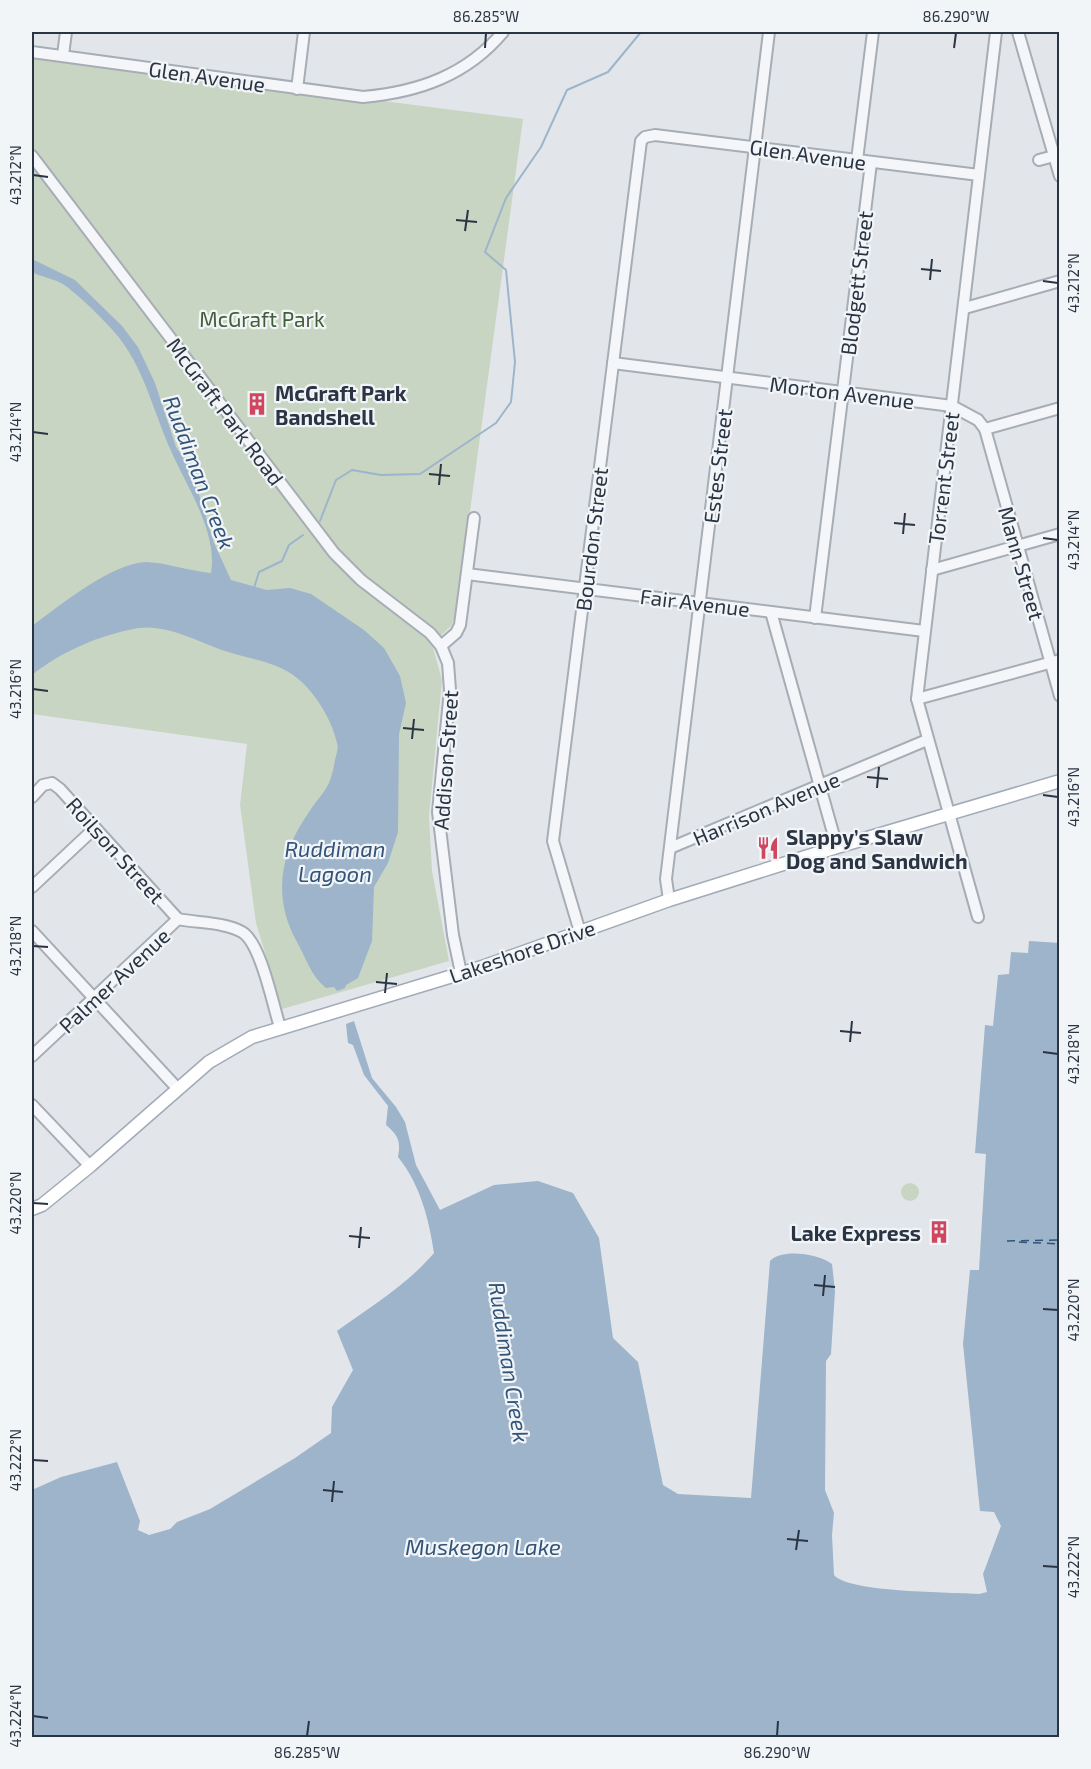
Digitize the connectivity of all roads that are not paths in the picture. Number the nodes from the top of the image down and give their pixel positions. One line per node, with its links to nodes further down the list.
1 (66, 32): 9 (street)
2 (304, 32): 10 (street)
3 (503, 32): 10 (street, Glen Avenue)
4 (769, 32): 12 (street, Estes Street)
5 (873, 32): 15 (street)
6 (996, 32): 18 (street, Torrent Street)
7 (1018, 32): 14 (street)
8 (32, 52): 9 (street, Glen Avenue)
9 (63, 55): 10 (street, Glen Avenue)
10 (297, 89)
11 (640, 143): 12 (street, Glen Avenue); 22 (street, Bourdon Street)
12 (754, 147): 15 (street, Glen Avenue); 23 (street, Estes Street)
13 (32, 156): 38 (street, McGraft Park Road)
14 (1054, 156): 16 (street); 19 (street)
15 (857, 160): 17 (street, Glen Avenue)
16 (1039, 160)
17 (872, 163): 18 (street, Glen Avenue); 24 (street, Blodgett Street)
18 (980, 175): 21 (street, Torrent Street)
19 (1059, 177)
20 (1059, 281): 21 (street)
21 (965, 308): 25 (street, Torrent Street)
22 (613, 363): 23 (street, Morton Avenue); 33 (street, Bourdon Street)
23 (728, 378): 24 (street, Morton Avenue); 34 (street, Estes Street)
24 (843, 392): 25 (street, Morton Avenue); 36 (street, Blodgett Street)
25 (952, 406): 27 (street, Morton Avenue); 31 (street, Torrent Street)
26 (1059, 408): 27 (street)
27 (985, 429): 30 (street, Mann Street)
28 (474, 518): 32 (street)
29 (1059, 534): 30 (street)
30 (1017, 547): 31 (street); 39 (street, Mann Street)
31 (932, 570): 37 (street, Torrent Street)
32 (467, 574): 33 (street, Fair Avenue); 38 (street)
33 (585, 588): 34 (street, Fair Avenue); 55 (street, Bourdon Street)
34 (700, 603): 35 (street, Fair Avenue); 49 (street, Estes Street)
35 (771, 612): 36 (street, Fair Avenue); 44 (street)
36 (815, 618): 37 (street, Fair Avenue)
37 (924, 631): 41 (street, Torrent Street)
38 (441, 645): 56 (street, Addison Street)
39 (1055, 661): 40 (street, Mann Street); 41 (street)
40 (1059, 696)
41 (917, 699): 42 (street, Torrent Street)
42 (927, 740): 44 (street, Harrison Avenue); 46 (street, Torrent Street)
43 (1059, 781): 46 (main road, Lakeshore Drive)
44 (820, 786): 48 (street); 49 (street, Harrison Avenue)
45 (32, 797): 47 (street, Roilson Street)
46 (948, 813): 48 (main road, Lakeshore Drive); 52 (street, Torrent Street)
47 (95, 828): 50 (street); 53 (street, Roilson Street)
48 (837, 847): 51 (main road, Lakeshore Drive)
49 (670, 848): 51 (street, Estes Street)
50 (32, 887)
51 (669, 900): 55 (main road, Lakeshore Drive)
52 (978, 917)
53 (178, 919): 57 (street, Palmer Avenue); 58 (street, Palmer Avenue)
54 (32, 931): 57 (street)
55 (580, 932): 56 (main road, Lakeshore Drive)
56 (461, 973): 58 (main road, Lakeshore Drive)
57 (93, 999): 59 (street, Palmer Avenue); 60 (street)
58 (280, 1027): 60 (main road, Lakeshore Drive)
59 (32, 1056)
60 (177, 1088): 62 (main road, Lakeshore Drive)
61 (32, 1105): 62 (street)
62 (90, 1166): 63 (main road, Lakeshore Drive)
63 (32, 1209)

